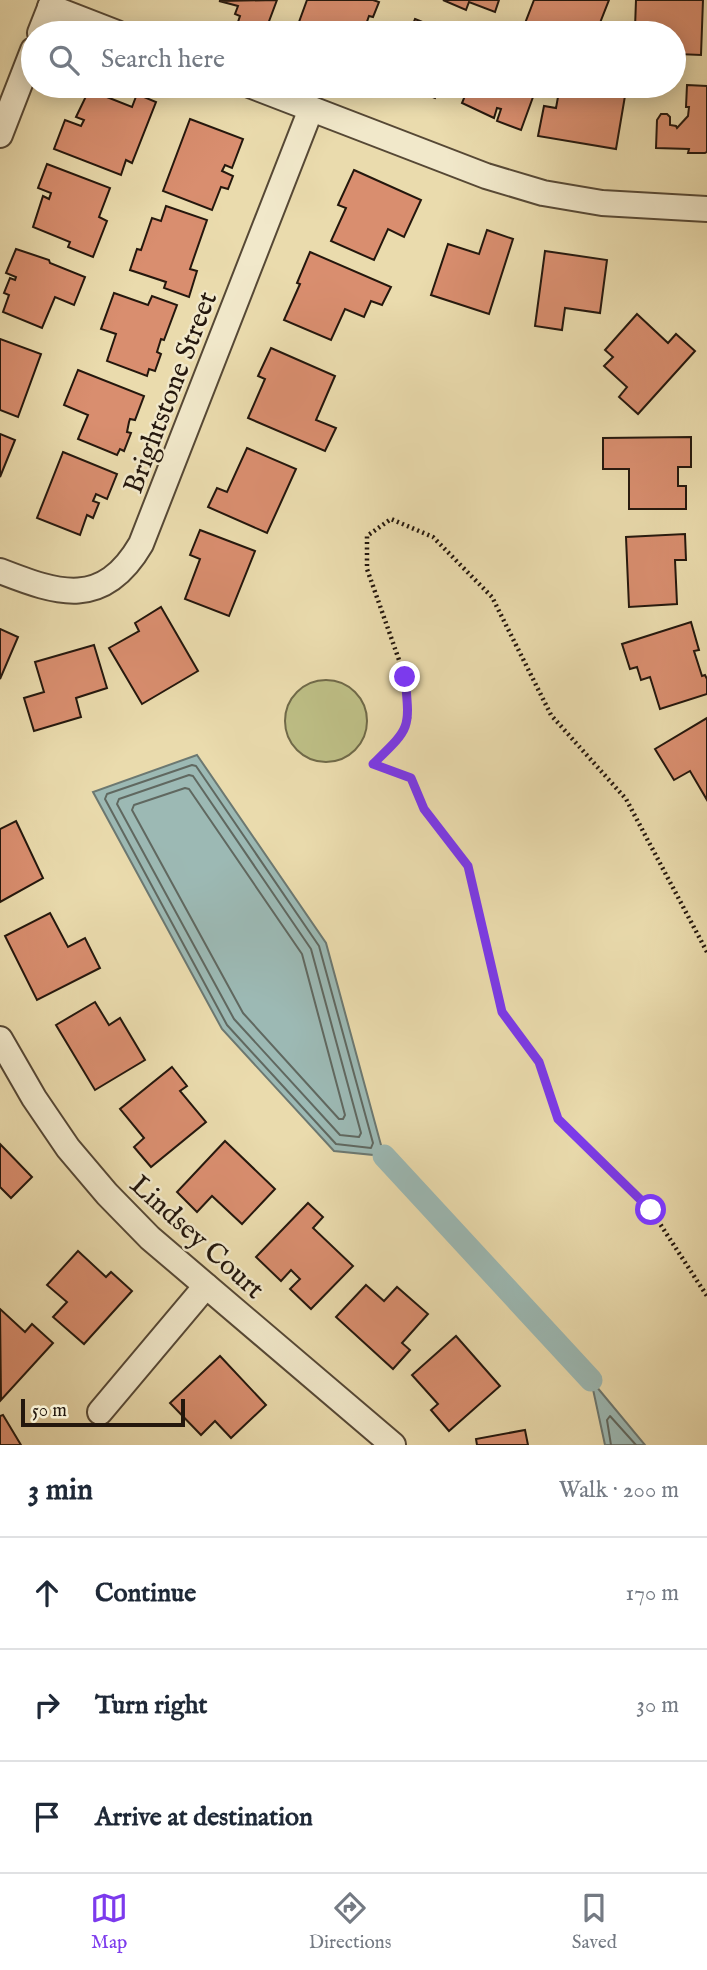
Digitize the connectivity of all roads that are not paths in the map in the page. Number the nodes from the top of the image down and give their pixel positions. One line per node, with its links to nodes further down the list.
1 (51, 4): 2 (street); 3 (street)
2 (45, 21)
3 (90, 21)
4 (21, 81): 7 (street)
5 (283, 98): 6 (street)
6 (311, 109): 8 (street); 9 (street, Brightstone Street)
7 (0, 135)
8 (707, 209)
9 (0, 571)
10 (1, 1044): 11 (street, Lindsey Court)
11 (206, 1286): 12 (street); 13 (street, Lindsey Court)
12 (100, 1412)
13 (393, 1445)

